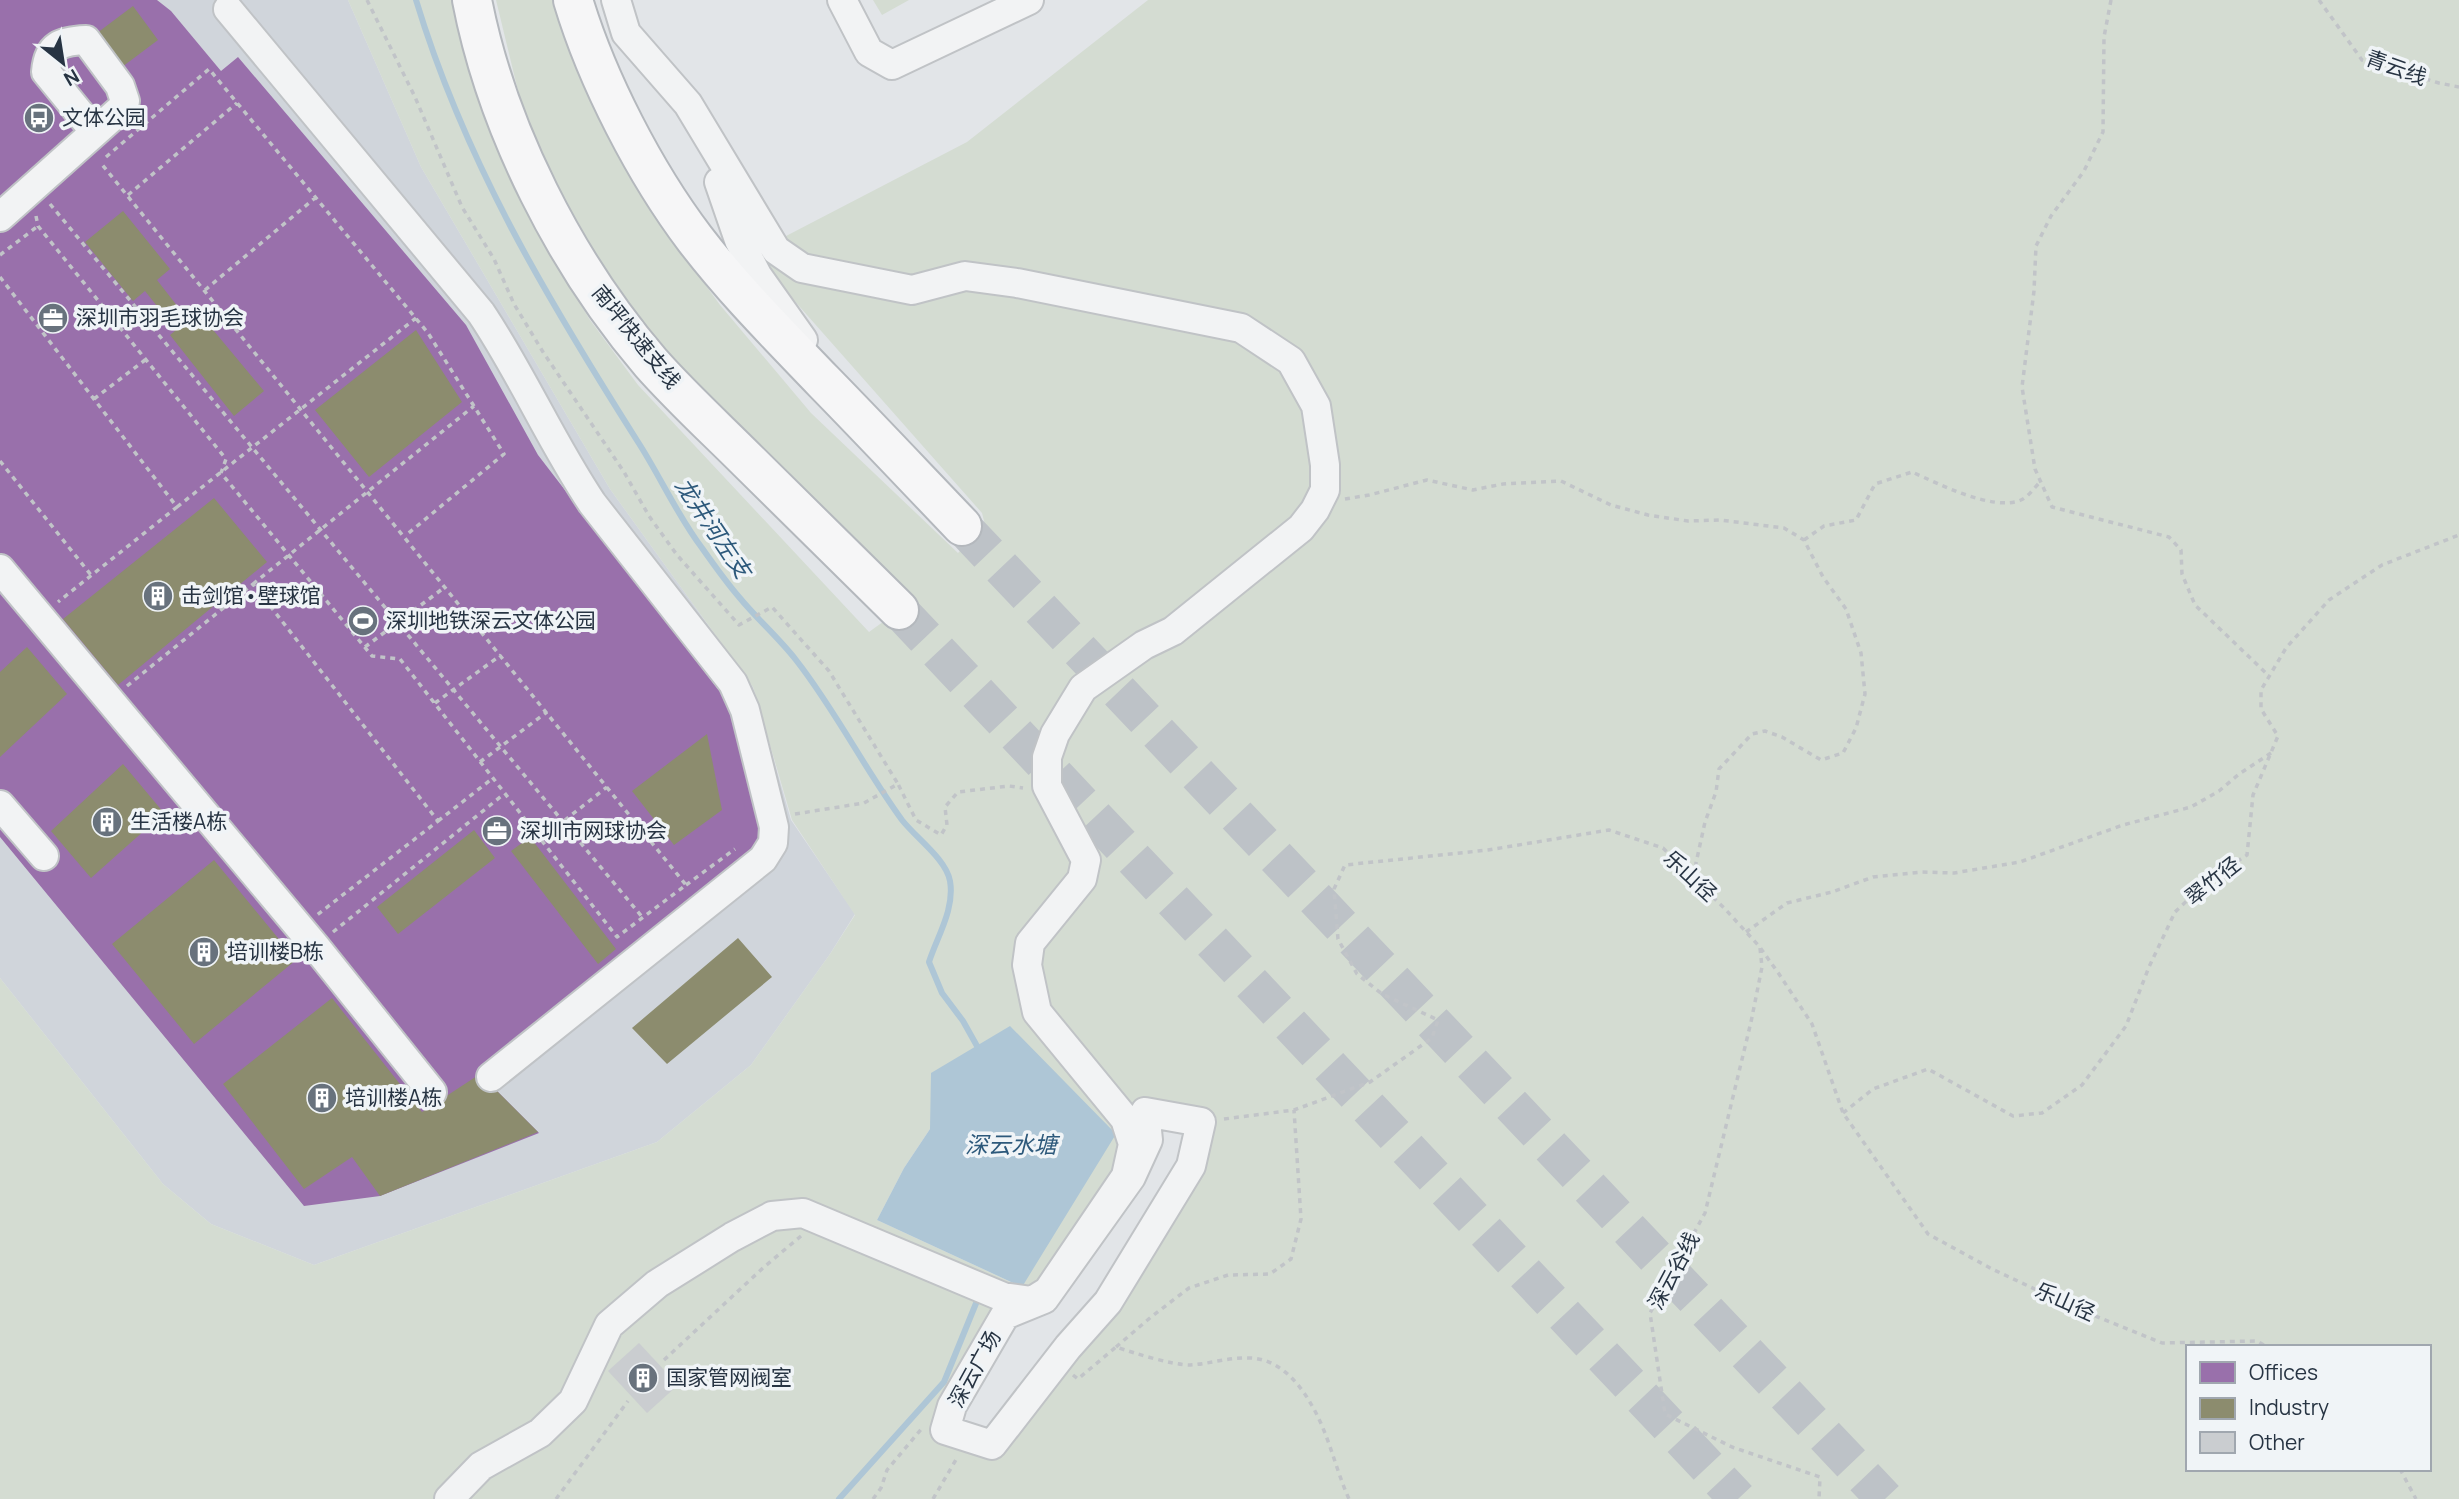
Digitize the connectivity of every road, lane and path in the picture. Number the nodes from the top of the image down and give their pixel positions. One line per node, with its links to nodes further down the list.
1 (367, 0): 60 (path)
2 (472, 0): 46 (highway, 南坪快速支线)
3 (573, 0): 28 (highway)
4 (617, 0): 12 (street)
5 (842, 0): 6 (street)
6 (1029, 0)
7 (2111, 0): 32 (path)
8 (2319, 0): 10 (path, 青云线)
9 (224, 3): 75 (street)
10 (2459, 87)
11 (237, 103): 14 (path); 14 (path); 16 (path)
12 (688, 104): 28 (street); 33 (street)
13 (95, 132): 18 (street)
14 (128, 195): 22 (path)
15 (60, 196): 17 (path)
16 (315, 198): 22 (path); 23 (path)
17 (50, 204): 19 (path); 29 (path)
18 (0, 217)
19 (38, 226): 20 (path); 24 (path)
20 (0, 255)
21 (0, 277): 25 (path)
22 (205, 290): 27 (path)
23 (415, 317): 26 (path); 27 (path)
24 (145, 359): 25 (path); 31 (path)
25 (94, 399): 35 (path)
26 (474, 406): 34 (path); 39 (path)
27 (301, 408): 29 (path); 34 (path)
28 (865, 424): 36 (highway)
29 (252, 448): 31 (path); 37 (path)
30 (0, 461): 43 (path)
31 (221, 472): 35 (path); 41 (path)
32 (2041, 481): 40 (path); 51 (path)
33 (1325, 490): 40 (path); 61 (street)
34 (369, 491): 37 (path); 39 (path)
35 (177, 507): 43 (path)
36 (962, 526)
37 (320, 530): 41 (path); 48 (path)
38 (2459, 535): 51 (path, 翠竹径)
39 (405, 536): 45 (path)
40 (1804, 540): 70 (path)
41 (289, 555): 44 (path); 49 (path)
42 (0, 569): 47 (street)
43 (91, 575): 47 (path)
44 (253, 584): 53 (path); 66 (path)
45 (445, 587): 48 (path); 50 (path)
46 (899, 610)
47 (39, 616): 53 (street)
48 (398, 623): 49 (path); 52 (path)
49 (365, 647): 54 (path)
50 (501, 655): 52 (path); 55 (path)
51 (2268, 675): 57 (path, 翠竹径)
52 (453, 690): 54 (path); 56 (path)
53 (110, 700): 73 (street)
54 (435, 703): 58 (path)
55 (547, 712): 56 (path); 62 (path)
56 (500, 746): 58 (path); 67 (path)
57 (2271, 753): 72 (path); 78 (path, 翠竹径)
58 (480, 762): 59 (path)
59 (493, 778): 63 (path); 66 (path)
60 (898, 784): 61 (path); 65 (path)
61 (1047, 786): 80 (street)
62 (607, 787): 67 (path); 71 (path)
63 (505, 793): 68 (path); 73 (path)
64 (0, 805): 69 (street)
65 (791, 815)
66 (438, 821): 73 (path)
67 (563, 821): 68 (path); 71 (path)
68 (541, 839): 71 (path)
69 (44, 856)
70 (1696, 881): 72 (path, 乐山径); 77 (path, 乐山径)
71 (643, 918)
72 (1746, 932): 74 (path, 乐山径)
73 (308, 937): 76 (street)
74 (1759, 946): 78 (path, 乐山径); 94 (path, 深云谷线)
75 (491, 1077)
76 (432, 1092)
77 (1294, 1110): 79 (path, 乐山径); 82 (path)
78 (1843, 1113): 81 (path, 乐山径)
79 (1202, 1122): 84 (street, 深云广场); 86 (street, 深云广场)
80 (832, 1223): 83 (path); 89 (street)
81 (2264, 1345)
82 (1116, 1347): 84 (path); 93 (path)
83 (664, 1360)
84 (1056, 1365): 87 (street, 深云广场)
85 (628, 1401): 90 (path)
86 (952, 1406): 87 (street, 深云广场); 91 (path)
87 (969, 1438): 92 (path)
88 (2401, 1471): 95 (path)
89 (449, 1499)
90 (556, 1499)
91 (873, 1499)
92 (933, 1499)
93 (1349, 1499)
94 (1819, 1499)
95 (2416, 1499)

